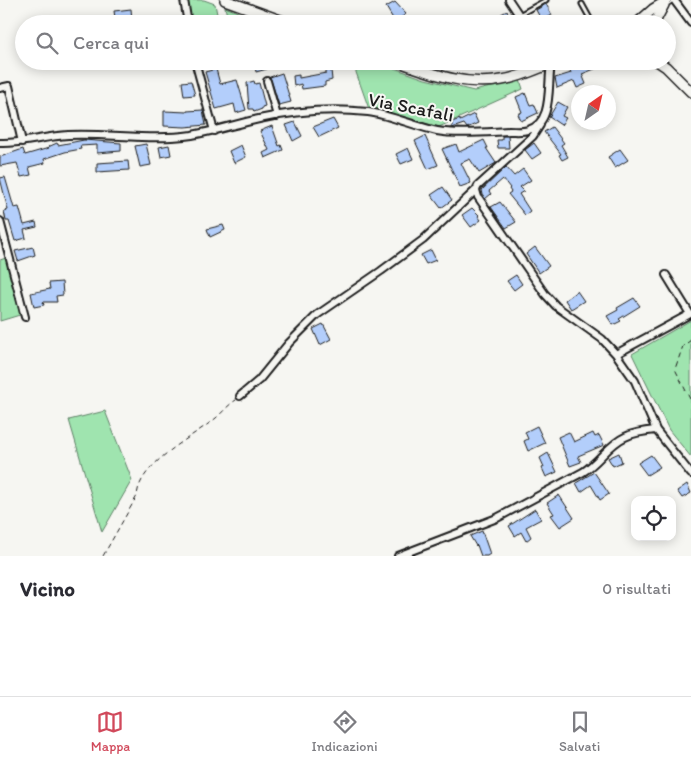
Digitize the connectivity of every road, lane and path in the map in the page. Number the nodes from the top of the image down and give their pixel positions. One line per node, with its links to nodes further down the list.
1 (184, 0): 7 (street)
2 (226, 0): 8 (main road)
3 (509, 0): 9 (street)
4 (546, 0): 9 (lane)
5 (669, 1): 11 (main road); 12 (main road); 13 (street)
6 (582, 4): 10 (lane)
7 (186, 15)
8 (267, 15)
9 (519, 15)
10 (588, 15)
11 (646, 15)
12 (660, 15)
13 (691, 23)
14 (197, 70): 24 (street)
15 (421, 70): 16 (main road)
16 (534, 70)
17 (552, 70): 23 (street)
18 (670, 70): 21 (main road)
19 (267, 81): 22 (street)
20 (0, 88): 25 (street)
21 (691, 92)
22 (277, 116): 23 (street, Via Scafali); 24 (street, Via Scafali)
23 (540, 125): 27 (street)
24 (214, 131): 25 (street, Via Scafali)
25 (22, 142): 26 (street, Via Scafali)
26 (0, 143)
27 (476, 190): 33 (street); 34 (street)
28 (0, 221): 31 (street)
29 (666, 275): 30 (street)
30 (691, 314): 33 (street)
31 (25, 317)
32 (691, 340): 35 (path)
33 (616, 354): 36 (street)
34 (240, 396): 38 (path)
35 (691, 401)
36 (656, 430): 37 (street); 39 (street)
37 (691, 474)
38 (103, 556)
39 (398, 556)

